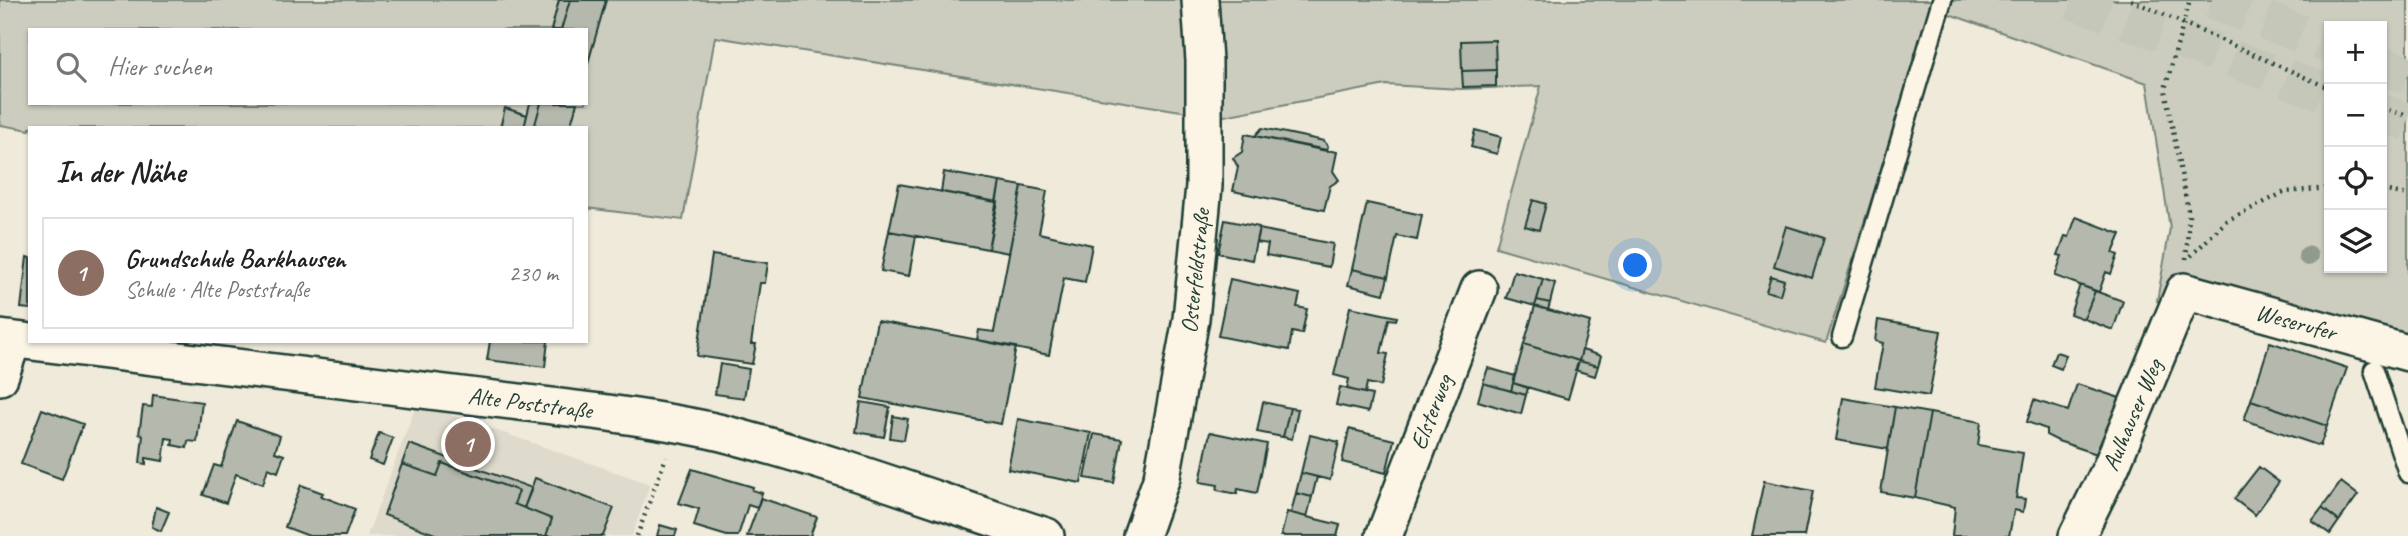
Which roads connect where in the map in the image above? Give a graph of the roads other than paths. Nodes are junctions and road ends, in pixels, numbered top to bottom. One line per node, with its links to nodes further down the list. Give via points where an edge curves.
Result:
1 (1200, 0): 14 (street, Osterfeldstraße, via 1204,186 1191,319 1161,477)
2 (1942, 0): 5 (lane)
3 (1479, 289): 15 (street, Elsterweg)
4 (2183, 291): 9 (street, Weserufer); 16 (street, Aulhauser Weg, via 2111,467)
5 (1842, 337)
6 (7, 339): 7 (street, Alte Poststraße); 11 (street)
7 (28, 342)
8 (40, 343): 13 (street, Alte Poststraße, via 679,423 807,458)
9 (2408, 353)
10 (2374, 370): 12 (lane)
11 (0, 377)
12 (2408, 473)
13 (1046, 536)
14 (1141, 536)
15 (1384, 536)
16 (2077, 536)

